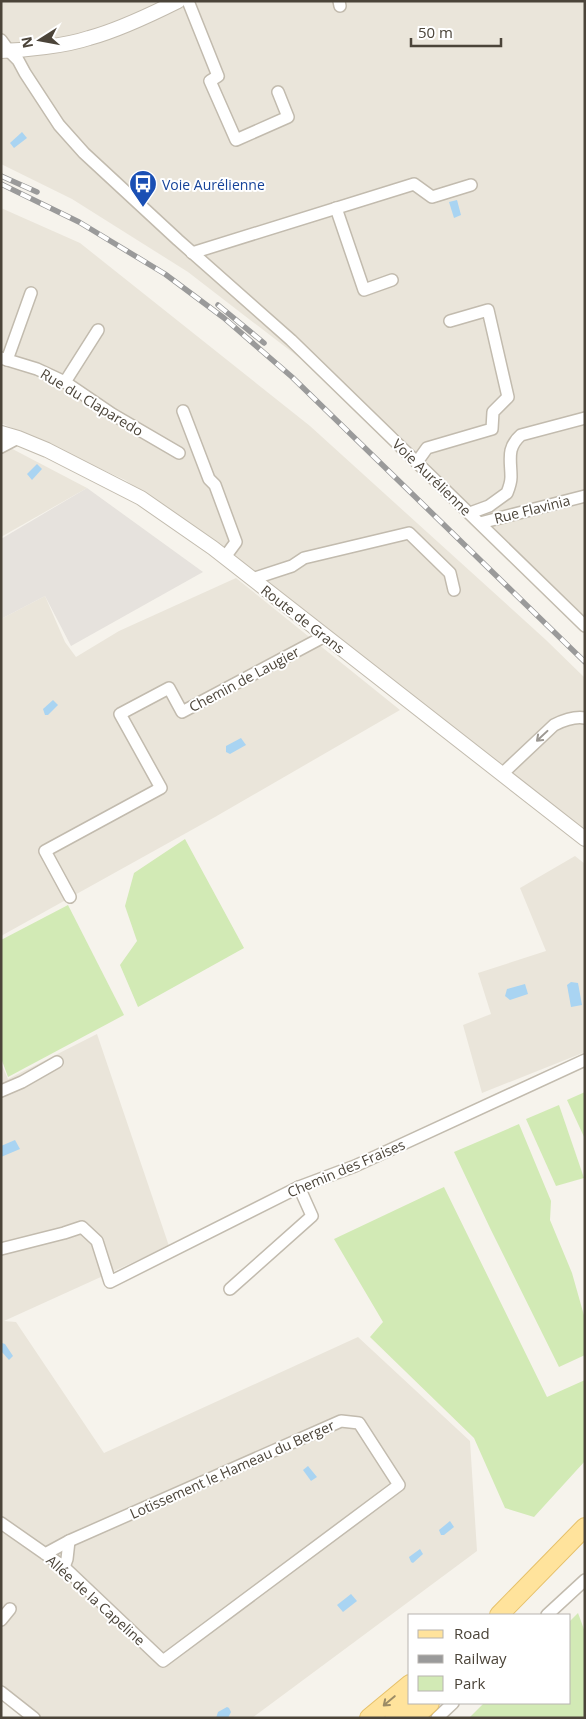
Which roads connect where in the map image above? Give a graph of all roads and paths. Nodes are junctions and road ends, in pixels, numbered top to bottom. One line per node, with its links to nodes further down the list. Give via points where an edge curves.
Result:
1 (178, 1): 3 (street, via 89,38 62,44)
2 (188, 1): 4 (street, via 218,76 210,81 236,140 288,117)
3 (4, 47): 7 (street, Voie Aurélienne, via 18,60 59,125 84,154)
4 (278, 92)
5 (471, 186): 6 (street, via 432,197 414,184)
6 (336, 208): 7 (street); 8 (street, via 364,290)
7 (192, 253): 20 (street, Voie Aurélienne, via 291,340)
8 (392, 280)
9 (31, 293): 12 (street)
10 (450, 321): 20 (street, via 488,310 508,398 493,412 492,430 427,448)
11 (98, 330): 13 (street)
12 (4, 359): 13 (street, Rue du Claparedo)
13 (65, 382): 19 (street, Rue du Claparedo)
14 (183, 411): 24 (street, via 236,542)
15 (585, 418): 22 (street, Rue Flavinia, via 521,435 513,442 509,458 511,479 507,493 489,506)
16 (1, 433): 17 (street, Route de Grans)
17 (18, 438): 18 (street); 24 (street, Route de Grans, via 141,498)
18 (1, 447)
19 (179, 453)
20 (417, 462): 22 (street, Voie Aurélienne)
21 (585, 496): 23 (street, Rue Flavinia)
22 (470, 513): 23 (street, Voie Aurélienne)
23 (480, 523): 27 (street, Voie Aurélienne)
24 (225, 557): 25 (street, Route de Grans)
25 (252, 579): 26 (street, via 292,566 304,558 409,533 450,573); 28 (street, Route de Grans)
26 (454, 590)
27 (585, 626)
28 (325, 636): 30 (street, Route de Grans); 32 (street, Chemin de Laugier, via 182,712 169,688 120,714 161,788 45,850)
29 (585, 718): 30 (street, one-way to 30, via 554,725)
30 (502, 774): 31 (street, Route de Grans)
31 (585, 839)
32 (70, 897)
33 (585, 1060): 36 (street, Chemin des Fraises, via 348,1169)
34 (57, 1062): 35 (street)
35 (1, 1090)
36 (300, 1187): 37 (street, Chemin des Fraises, via 110,1282 97,1241 82,1227); 38 (street, via 312,1216)
37 (1, 1249)
38 (230, 1290)
39 (1, 1523): 42 (street, Allée de la Capeline)
40 (585, 1527): 45 (main road)
41 (69, 1541): 42 (street, Lotissement le Hameau du Berger); 43 (street); 51 (street, Lotissement le Hameau du Berger, via 341,1421 359,1422 399,1485)
42 (45, 1554): 43 (street, Allée de la Capeline)
43 (64, 1567): 51 (street, Allée de la Capeline)
44 (585, 1580): 49 (street)
45 (514, 1599): 47 (main road); 48 (main road)
46 (10, 1609): 50 (street)
47 (493, 1614)
48 (500, 1614)
49 (548, 1614)
50 (1, 1620)
51 (163, 1661)
52 (408, 1686): 58 (main road, one-way to 58)
53 (1, 1692): 57 (street)
54 (410, 1704): 59 (main road)
55 (429, 1704): 60 (main road)
56 (452, 1704): 61 (street)
57 (34, 1718)
58 (369, 1718)
59 (394, 1718)
60 (414, 1718)
61 (437, 1718)

